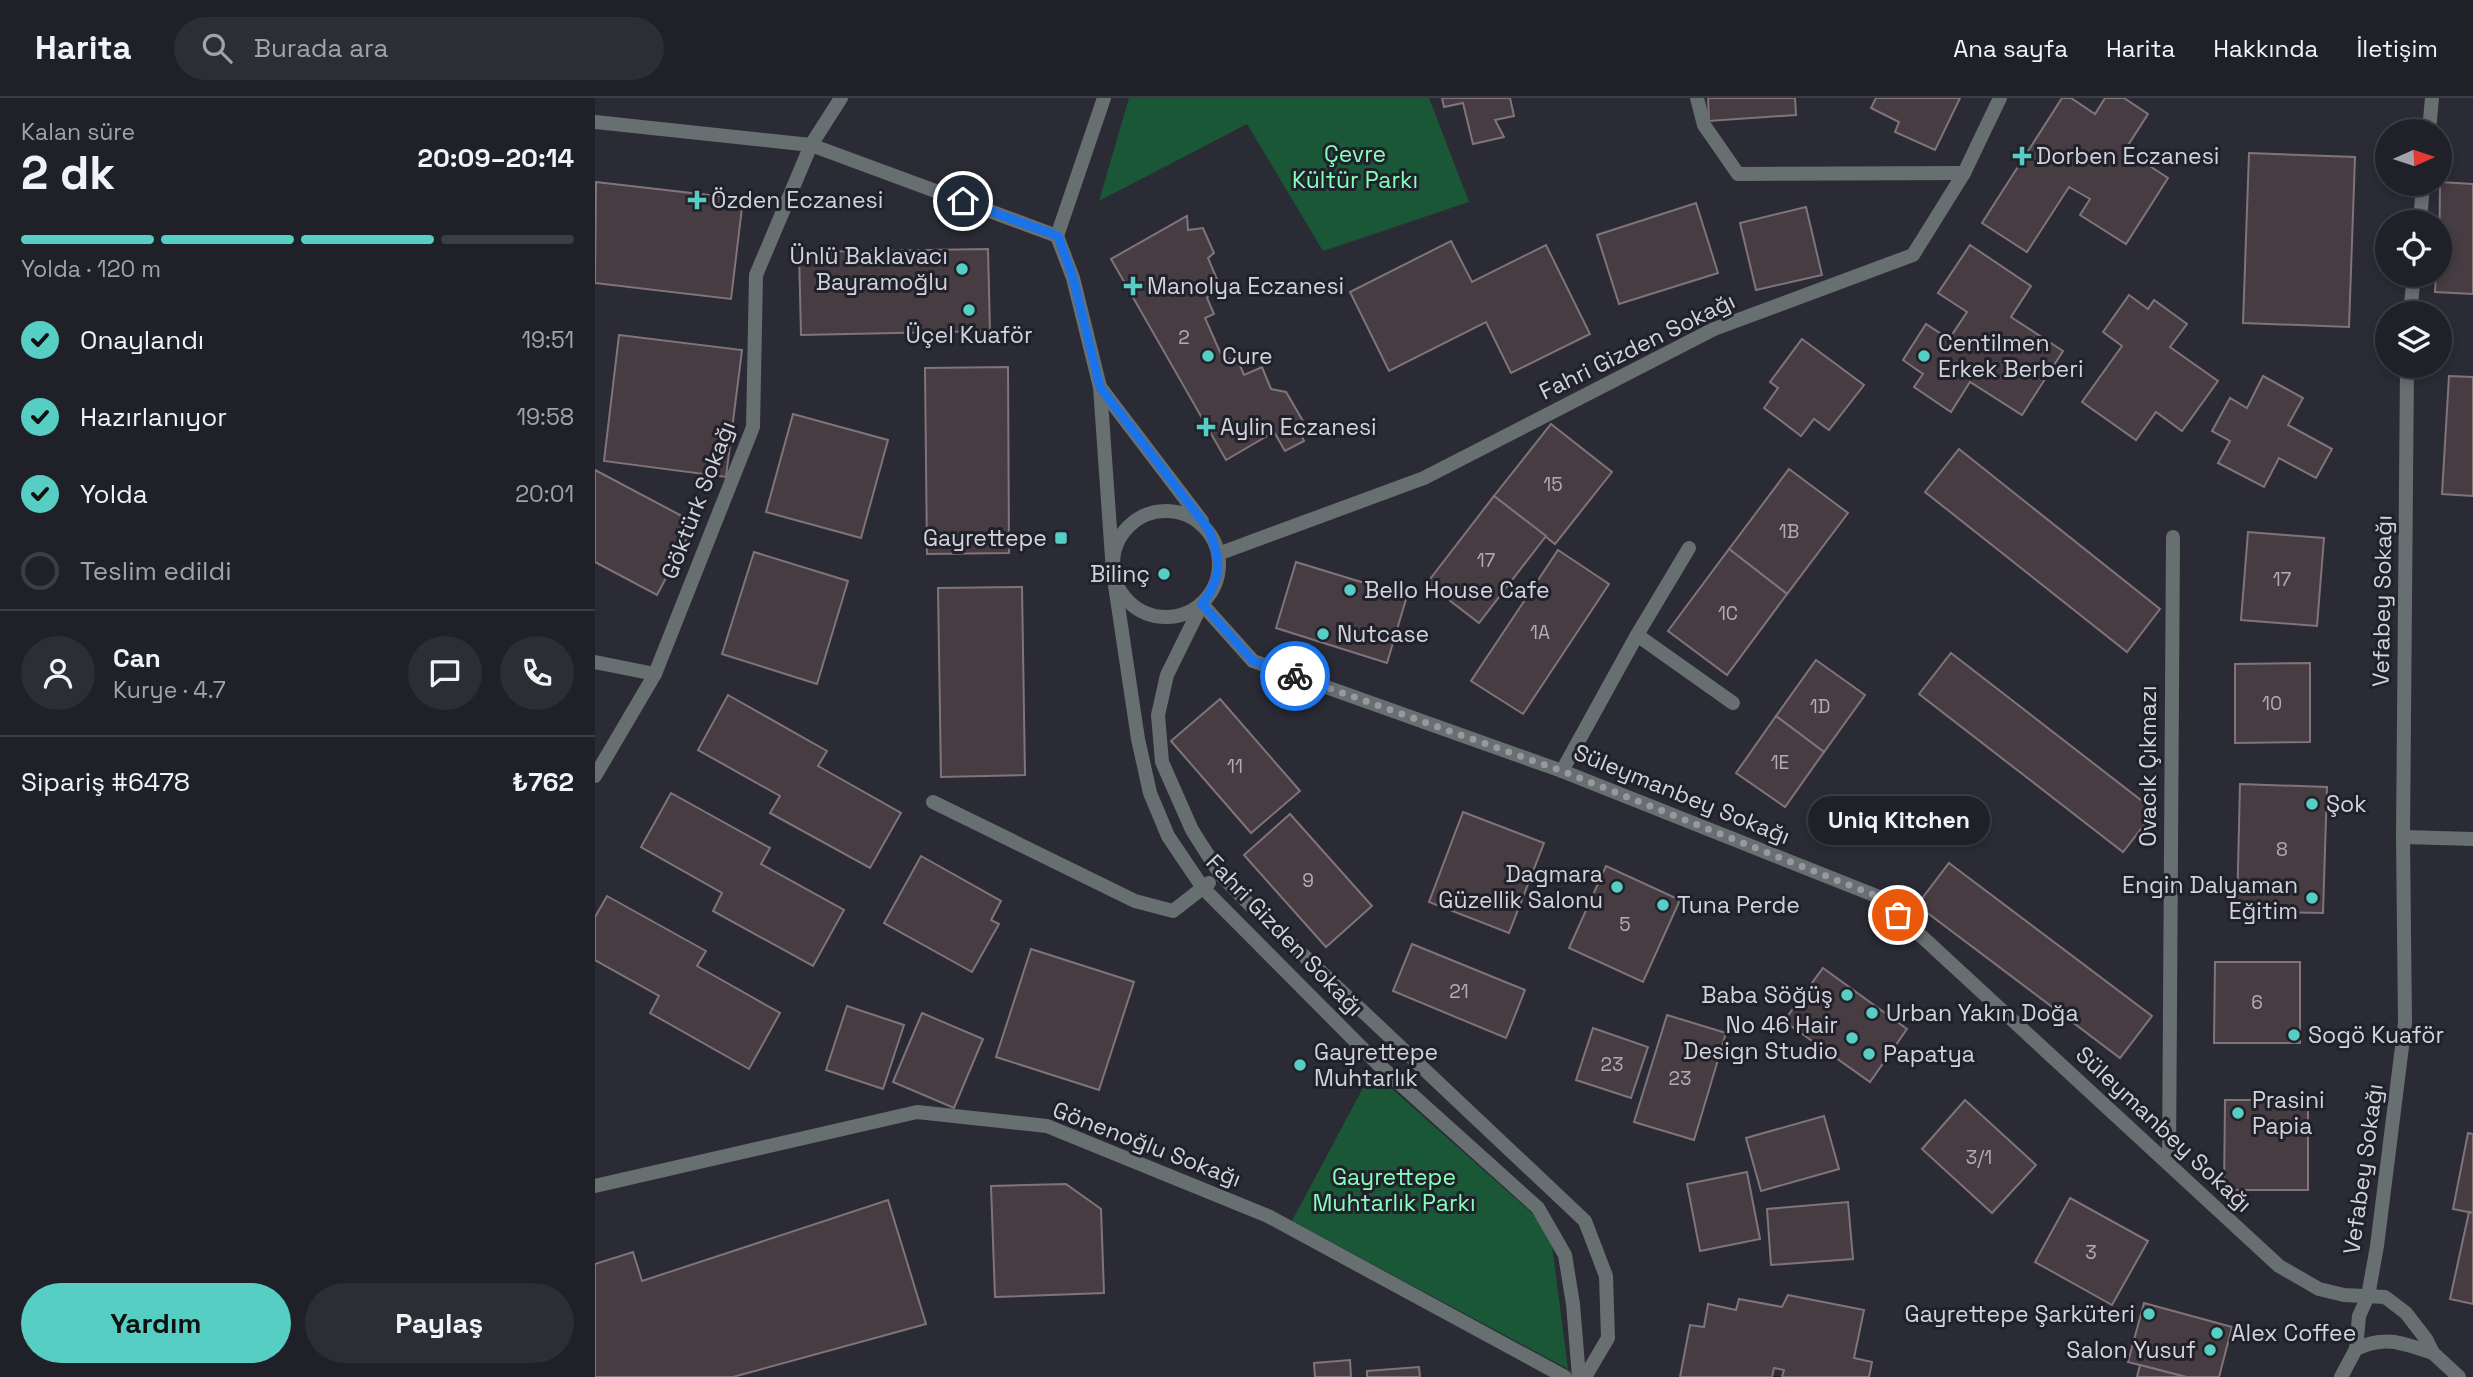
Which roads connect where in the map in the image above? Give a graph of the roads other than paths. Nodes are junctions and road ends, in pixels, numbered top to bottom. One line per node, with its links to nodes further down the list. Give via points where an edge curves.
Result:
1 (841, 98): 8 (street, Göktürk Sokağı)
2 (1104, 98): 10 (street)
3 (1697, 98): 9 (street, via 1704,125 1738,174)
4 (2000, 98): 9 (street, Fahri Gizden Sokağı)
5 (2432, 98): 6 (street)
6 (2430, 119)
7 (595, 122): 8 (street)
8 (811, 145): 10 (street); 21 (street, Göktürk Sokağı, via 756,275 754,426)
9 (1964, 173): 16 (street, Fahri Gizden Sokağı, via 1913,255 1714,329 1424,478)
10 (1058, 236): 12 (street)
11 (2407, 378): 26 (street, Vefabey Sokağı)
12 (1100, 387): 13 (street); 17 (street)
13 (1209, 530): 16 (street); 17 (street, via 1184,514 1148,513 1120,536)
14 (2173, 537): 30 (street, Ovacık Çıkmazı)
15 (1689, 548): 19 (street)
16 (1218, 554): 18 (street, via 1219,572)
17 (1113, 572): 18 (street, via 1127,601 1141,611 1172,617); 29 (street, Fahri Gizden Sokağı, via 1150,793 1168,836)
18 (1202, 604): 23 (street, Süleymanbey Sokağı, via 1253,661); 28 (street, Fahri Gizden Sokağı, via 1167,675 1158,715 1162,761 1192,830)
19 (1637, 635): 22 (street); 23 (street)
20 (595, 662): 21 (street)
21 (655, 674): 24 (street, Göktürk Sokağı)
22 (1733, 704)
23 (1562, 771): 30 (street, Süleymanbey Sokağı, via 1879,897)
24 (595, 776)
25 (933, 802): 29 (street, via 1135,901 1173,911)
26 (2403, 837): 27 (street); 32 (street, Vefabey Sokağı, via 2405,1023)
27 (2473, 838)
28 (1220, 874): 29 (street); 37 (street, Fahri Gizden Sokağı, via 1585,1221 1607,1276 1608,1338)
29 (1203, 888): 36 (street, Fahri Gizden Sokağı, via 1378,1064 1538,1208 1565,1255)
30 (2169, 1164): 32 (street, Süleymanbey Sokağı, via 2279,1266 2319,1289)
31 (595, 1186): 35 (street, Gönenoğlu Sokağı, via 917,1112 1047,1126 1268,1216)
32 (2368, 1296): 33 (street, via 2358,1316); 34 (street, Süleymanbey Sokağı, via 2385,1297 2406,1313)
33 (2356, 1349): 34 (street, Süleymanbey Sokağı, via 2372,1341 2399,1342); 38 (street)
34 (2433, 1353): 39 (street, Süleymanbey Sokağı)
35 (1565, 1377)
36 (1579, 1377)
37 (1584, 1377)
38 (2341, 1377)
39 (2459, 1377)

